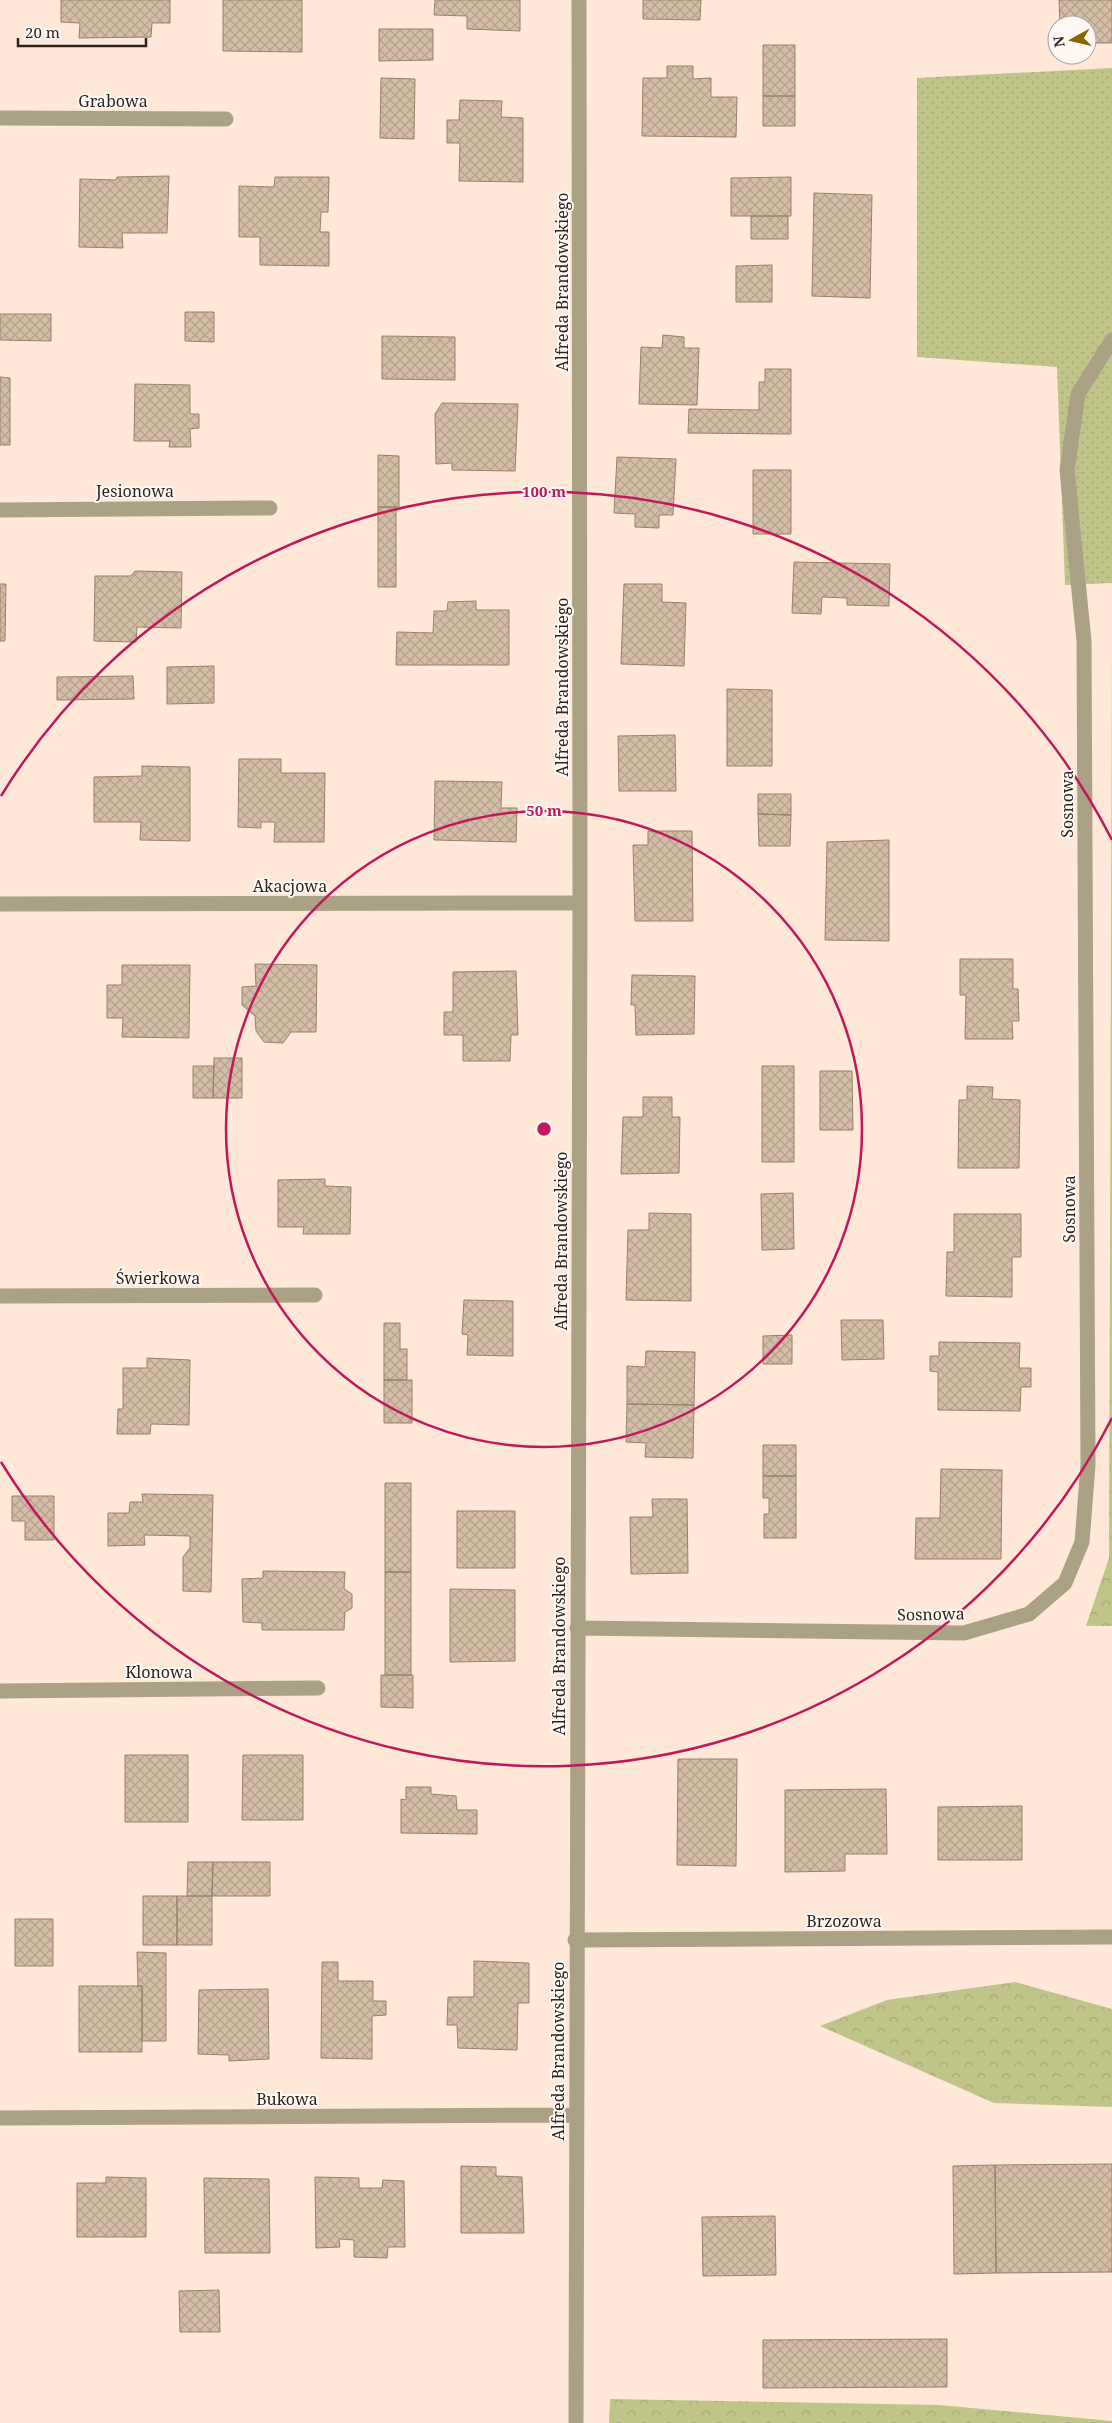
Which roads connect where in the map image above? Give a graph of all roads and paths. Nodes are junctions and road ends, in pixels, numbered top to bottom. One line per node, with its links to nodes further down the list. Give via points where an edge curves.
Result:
1 (579, 0): 7 (street, Alfreda Brandowskiego)
2 (0, 118): 3 (street, Grabowa)
3 (226, 119)
4 (1112, 340): 11 (street, Sosnowa, via 1078,394 1067,470 1084,641 1088,1464 1082,1542 1065,1583 1029,1614 964,1633)
5 (270, 508): 6 (street, Jesionowa)
6 (0, 510)
7 (580, 903): 8 (street, Akacjowa); 11 (street, Alfreda Brandowskiego)
8 (0, 904)
9 (315, 1295): 10 (street, Świerkowa)
10 (0, 1296)
11 (577, 1628): 15 (street, Alfreda Brandowskiego)
12 (318, 1688): 13 (street, Klonowa)
13 (0, 1691)
14 (1112, 1938): 15 (street, Brzozowa)
15 (576, 1940): 16 (street, Alfreda Brandowskiego)
16 (575, 2115): 17 (street, Bukowa); 18 (street, Alfreda Brandowskiego)
17 (0, 2118)
18 (576, 2423)

